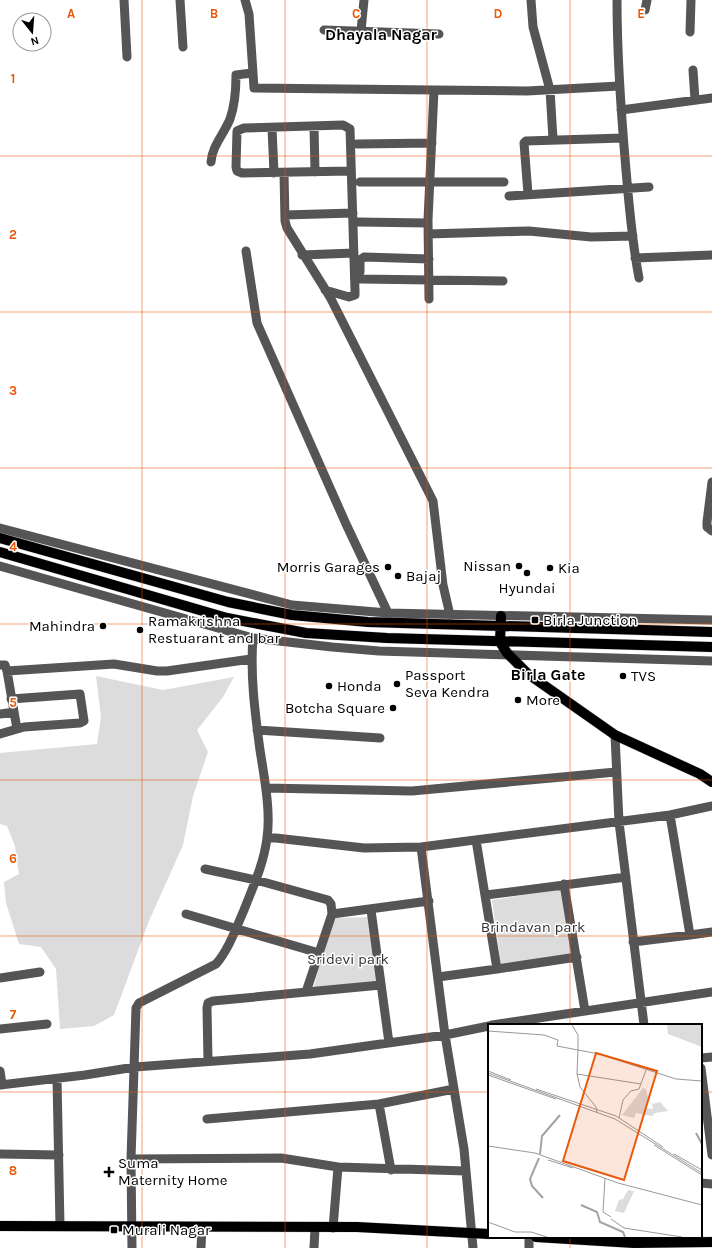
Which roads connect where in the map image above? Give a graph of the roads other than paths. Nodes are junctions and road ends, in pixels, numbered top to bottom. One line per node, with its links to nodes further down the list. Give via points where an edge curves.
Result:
1 (124, 0): 15 (street)
2 (180, 0): 14 (street)
3 (245, 0): 17 (street, via 249,14)
4 (364, 0): 11 (street)
5 (532, 0): 20 (street, via 533,27)
6 (617, 0): 18 (street)
7 (648, 0): 9 (street)
8 (691, 0): 12 (street)
9 (645, 10)
10 (324, 30): 11 (street)
11 (361, 31): 13 (street)
12 (690, 32)
13 (439, 34)
14 (183, 47)
15 (127, 57)
16 (693, 70): 22 (street)
17 (252, 73): 19 (street, via 253,86 257,89); 30 (street, via 236,75 231,114 212,152)
18 (619, 86): 20 (street); 23 (street)
19 (434, 90): 20 (street); 28 (street)
20 (550, 90): 27 (street)
21 (712, 98): 22 (street)
22 (695, 100): 23 (street)
23 (621, 110): 26 (street)
24 (314, 126): 25 (street); 31 (street, via 348,126); 32 (street)
25 (272, 128): 33 (street); 33 (street, via 244,128 237,131 236,167 242,174)
26 (623, 138): 27 (street); 39 (street)
27 (554, 140): 40 (street, via 529,140 524,143)
28 (432, 143): 29 (street); 37 (street)
29 (357, 144)
30 (210, 162)
31 (352, 171): 32 (street); 42 (street)
32 (315, 172): 34 (street)
33 (274, 173): 34 (street)
34 (284, 173): 43 (street)
35 (360, 182): 37 (street)
36 (504, 182): 37 (street)
37 (430, 183): 45 (street)
38 (649, 187): 39 (street)
39 (628, 188): 40 (street); 47 (street)
40 (528, 194): 41 (street)
41 (509, 196)
42 (353, 213): 43 (street); 49 (street)
43 (285, 215): 50 (street, via 287,228)
44 (358, 222): 45 (street)
45 (428, 223): 46 (street)
46 (428, 234): 47 (street, via 529,231 591,236); 53 (street)
47 (633, 236): 52 (street)
48 (246, 251): 67 (street, via 257,323)
49 (354, 253): 50 (street); 58 (street, via 354,296)
50 (302, 255): 58 (street)
51 (712, 255): 52 (street)
52 (635, 258): 54 (street)
53 (429, 259): 55 (street, via 361,258); 56 (street)
54 (639, 278)
55 (360, 279): 56 (street); 59 (street)
56 (429, 281): 57 (street); 60 (street)
57 (503, 281)
58 (325, 290): 68 (street, via 433,501 437,546)
59 (361, 295)
60 (429, 299)
61 (712, 482): 63 (street, via 707,527)
62 (0, 528): 67 (street, via 292,606)
63 (712, 531)
64 (0, 538): 70 (main road, via 221,600 292,615 368,622)
65 (0, 552): 73 (main road, via 220,616 268,627 306,633)
66 (0, 566): 72 (street)
67 (388, 614): 68 (street)
68 (450, 615): 70 (street)
69 (712, 620): 70 (street)
70 (501, 621): 71 (main road); 73 (main road)
71 (712, 632)
72 (253, 638): 75 (street, via 380,651); 76 (street)
73 (500, 642): 74 (main road); 75 (main road)
74 (712, 647)
75 (507, 653): 77 (street); 87 (main road, via 528,674)
76 (251, 659): 78 (street, via 168,671 114,664); 85 (street)
77 (712, 661)
78 (3, 668): 79 (street)
79 (10, 687): 80 (street); 81 (street)
80 (0, 689)
81 (11, 699): 82 (street); 84 (street, via 77,693 82,695 82,722)
82 (14, 712): 83 (street); 84 (street)
83 (0, 714)
84 (17, 729): 86 (street)
85 (257, 730): 88 (street); 91 (street)
86 (0, 734)
87 (615, 735): 89 (street); 90 (main road)
88 (380, 738)
89 (616, 772): 91 (street, via 412,791); 94 (street)
90 (712, 782)
91 (266, 788): 95 (street)
92 (712, 806): 93 (street)
93 (670, 815): 94 (street); 109 (street)
94 (619, 822): 96 (street); 99 (street)
95 (267, 837): 97 (street, via 364,848); 100 (street)
96 (476, 840): 97 (street); 102 (street)
97 (421, 847): 103 (street)
98 (205, 869): 100 (street)
99 (626, 877): 101 (street); 110 (street)
100 (256, 880): 106 (street, via 328,900); 107 (street)
101 (564, 884): 102 (street); 112 (street)
102 (486, 894): 113 (street)
103 (429, 901): 104 (street); 115 (street)
104 (371, 910): 106 (street); 117 (street)
105 (186, 914): 107 (street)
106 (332, 914): 111 (street)
107 (236, 929): 111 (street); 132 (street, via 216,964 139,1003 135,1014)
108 (712, 932): 109 (street)
109 (690, 935): 110 (street)
110 (633, 942): 120 (street)
111 (319, 952): 118 (street)
112 (577, 957): 113 (street); 121 (street)
113 (497, 969): 115 (street)
114 (40, 972): 116 (street)
115 (438, 977): 127 (street)
116 (0, 978)
117 (382, 986): 118 (street); 128 (street)
118 (306, 992): 131 (street, via 213,1000 208,1003)
119 (712, 992): 120 (street)
120 (642, 1003): 121 (street); 124 (street)
121 (585, 1011): 123 (street)
122 (47, 1024): 126 (street)
123 (500, 1024)
124 (644, 1024)
125 (488, 1026): 127 (street)
126 (0, 1029)
127 (445, 1035): 128 (street); 137 (street)
128 (389, 1043): 131 (street, via 310,1054)
129 (712, 1057): 130 (street)
130 (702, 1058)
131 (208, 1061): 132 (street)
132 (135, 1067): 135 (street); 143 (street)
133 (0, 1072): 136 (street)
134 (702, 1076): 142 (street)
135 (57, 1079): 136 (street); 141 (street)
136 (1, 1085)
137 (454, 1088): 138 (street); 146 (street)
138 (379, 1104): 139 (street); 145 (street)
139 (207, 1119)
140 (0, 1154): 141 (street)
141 (59, 1155): 150 (street)
142 (712, 1155)
143 (131, 1159): 144 (street, via 281,1158); 151 (street)
144 (338, 1167): 145 (street); 154 (street)
145 (391, 1170): 146 (street)
146 (466, 1171): 155 (street)
147 (702, 1183): 148 (street)
148 (712, 1184)
149 (0, 1226): 150 (main road)
150 (60, 1226): 151 (main road)
151 (131, 1226): 152 (main road); 161 (street)
152 (202, 1227): 153 (main road); 162 (street)
153 (315, 1228): 154 (main road); 163 (street)
154 (333, 1228): 155 (main road, via 357,1227)
155 (472, 1234): 156 (main road); 164 (street)
156 (488, 1234)
157 (546, 1238): 160 (main road)
158 (669, 1240): 159 (main road); 160 (main road)
159 (712, 1242)
160 (606, 1244)
161 (132, 1248)
162 (201, 1248)
163 (314, 1248)
164 (474, 1248)

